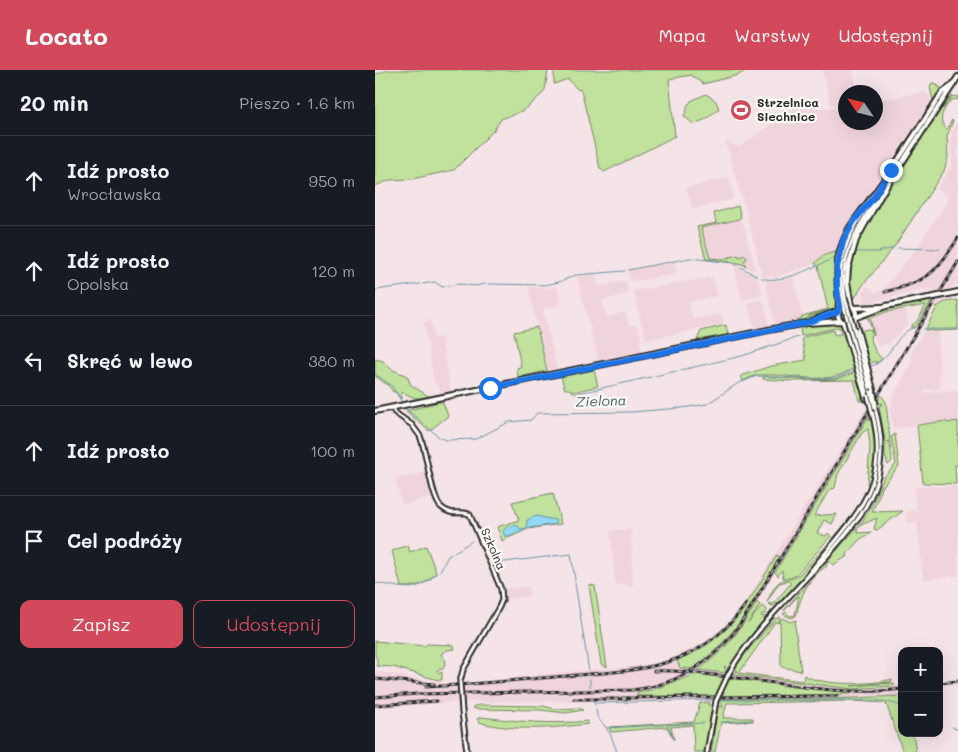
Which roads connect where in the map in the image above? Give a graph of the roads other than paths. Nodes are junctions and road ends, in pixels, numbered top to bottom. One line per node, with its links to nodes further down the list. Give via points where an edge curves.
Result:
1 (958, 77): 2 (main road)
2 (953, 85): 3 (main road); 4 (main road, via 942,94)
3 (882, 193): 6 (main road, via 851,242 844,272); 8 (main road, via 850,257 847,280)
4 (873, 198): 6 (main road, via 845,245 840,276); 9 (main road, via 850,227 839,254 836,278)
5 (958, 292): 7 (main road, bridge)
6 (843, 298): 13 (main road, bridge)
7 (886, 306): 8 (main road); 10 (main road)
8 (853, 307): 9 (main road, via 845,305); 10 (main road)
9 (839, 310): 11 (main road); 12 (main road)
10 (856, 318): 11 (main road, via 849,324); 14 (main road)
11 (842, 322): 12 (main road); 15 (main road)
12 (806, 323): 17 (main road)
13 (852, 330): 14 (main road); 15 (main road)
14 (872, 390): 16 (main road, bridge)
15 (867, 397): 16 (main road, bridge)
16 (874, 407): 19 (main road, bridge, via 878,454 869,492 856,515); 19 (main road, via 881,454 871,498 852,528)
17 (393, 408): 18 (main road); 20 (main road, Szkolna, bridge, via 413,424 420,436 439,505 451,513 466,512 470,515 502,591 499,607 463,670 460,682)
18 (375, 411)
19 (800, 586): 21 (main road, bridge, via 748,645 729,673 717,701)
20 (467, 752)
21 (707, 752)

